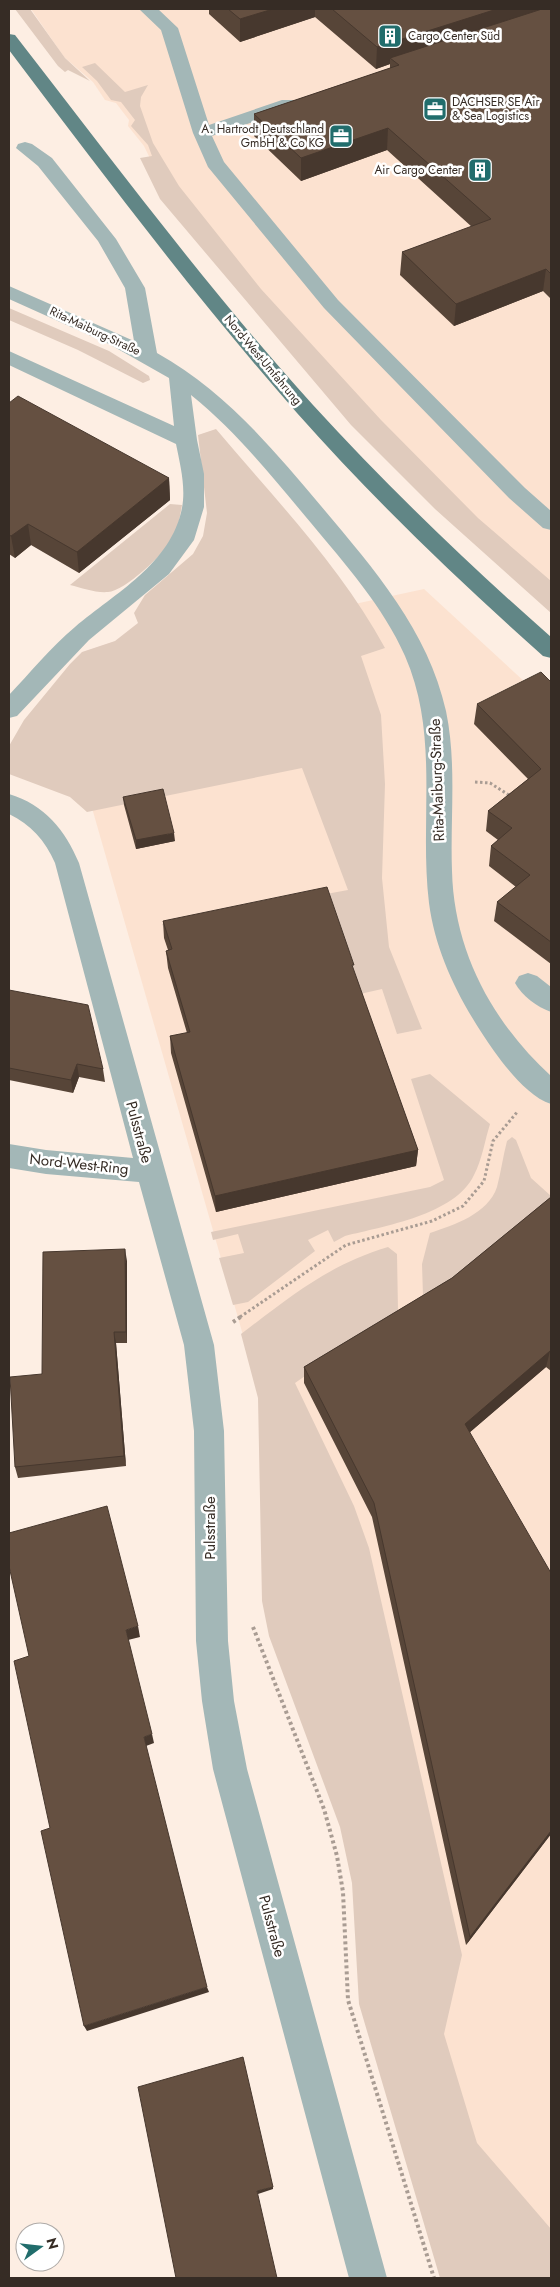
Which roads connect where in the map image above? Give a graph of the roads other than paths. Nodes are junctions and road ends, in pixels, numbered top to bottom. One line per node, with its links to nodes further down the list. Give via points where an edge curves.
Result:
1 (148, 9): 4 (street, via 168,28)
2 (9, 40): 13 (main road, Nord-West-Umfahrung, via 152,226 322,428 458,565)
3 (302, 100): 4 (street)
4 (202, 132): 12 (street, via 215,163 331,304 517,493)
5 (45, 142): 6 (street)
6 (17, 150): 8 (street, via 45,162 106,239 135,288)
7 (9, 292): 8 (street, Rita-Maiburg-Straße)
8 (147, 355): 10 (street, Rita-Maiburg-Straße)
9 (9, 357): 11 (street)
10 (179, 375): 11 (street); 18 (street, Rita-Maiburg-Straße, via 266,454 357,563 394,614 409,642 424,675 438,733 439,876 450,945 480,1011 506,1047)
11 (186, 440): 14 (street, via 193,474 193,507 183,540 161,569 81,634)
12 (551, 522)
13 (551, 650)
14 (9, 710)
15 (9, 803): 20 (street, Pulsstraße, via 43,823 57,839 67,863)
16 (528, 983): 17 (street)
17 (551, 1001)
18 (548, 1091)
19 (9, 1156): 20 (street, Nord-West-Ring)
20 (150, 1171): 21 (street, Pulsstraße, via 199,1345 209,1431 212,1641 230,1769)
21 (368, 2278)

